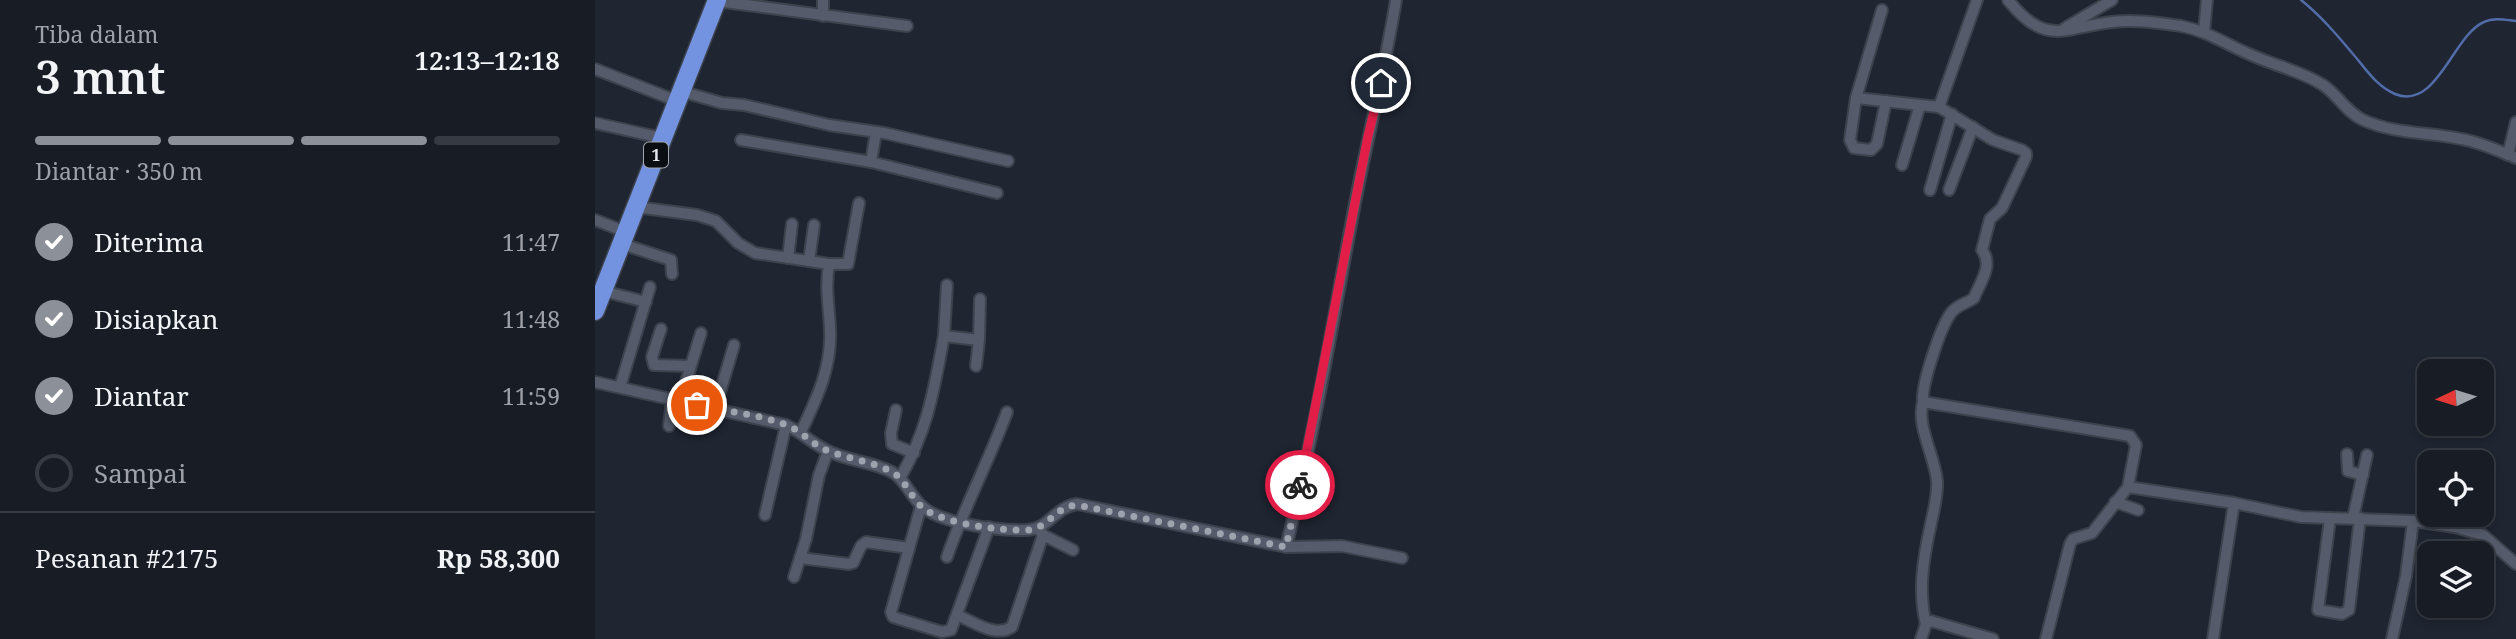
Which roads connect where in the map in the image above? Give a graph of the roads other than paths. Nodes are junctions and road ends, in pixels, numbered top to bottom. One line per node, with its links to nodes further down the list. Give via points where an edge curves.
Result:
1 (823, 0): 9 (street)
2 (1396, 0): 85 (street)
3 (1977, 0): 18 (street)
4 (2008, 0): 11 (street, via 2022,16)
5 (2112, 0): 11 (street)
6 (2207, 0): 12 (street)
7 (716, 1): 9 (street); 14 (highway, 1)
8 (1882, 10): 15 (street)
9 (823, 16): 10 (street)
10 (907, 26)
11 (2056, 32): 12 (street, via 2134,21)
12 (2204, 32): 26 (street, via 2324,86 2361,119 2413,133 2465,139)
13 (595, 69): 14 (street)
14 (678, 96): 23 (street); 24 (highway, 1)
15 (1856, 98): 16 (street); 16 (street, via 1850,141 1858,150 1871,150 1877,144)
16 (1887, 101): 17 (street)
17 (1920, 105): 18 (street); 29 (street)
18 (1939, 107): 19 (street)
19 (1952, 114): 22 (street); 30 (street)
20 (2516, 122): 26 (street)
21 (595, 123): 24 (street)
22 (1973, 127): 31 (street); 58 (street, via 2022,150 2026,157 2002,208 1990,219 1982,250 1988,264 1974,298 1960,303 1946,321 1923,387)
23 (876, 132): 27 (street); 28 (street)
24 (662, 138): 34 (highway, 1)
25 (741, 140): 28 (street)
26 (2512, 157)
27 (1008, 161)
28 (871, 162): 32 (street)
29 (1902, 165)
30 (1930, 190)
31 (1949, 190)
32 (997, 193)
33 (859, 203): 41 (street, via 848,264)
34 (636, 207): 38 (highway, 1); 39 (street, via 716,220 745,249)
35 (595, 220): 38 (street)
36 (792, 224): 39 (street)
37 (814, 225): 40 (street)
38 (624, 238): 42 (street, via 671,260); 45 (highway, 1)
39 (788, 258): 40 (street)
40 (809, 261): 41 (street)
41 (829, 264): 64 (street, via 828,364)
42 (672, 274)
43 (947, 285): 50 (street)
44 (650, 286): 47 (street)
45 (606, 299): 47 (street)
46 (981, 299): 51 (street)
47 (646, 302): 56 (street)
48 (661, 329): 53 (street, via 652,356 655,365)
49 (701, 333): 53 (street)
50 (944, 336): 51 (street); 66 (street, via 930,407)
51 (979, 340): 54 (street)
52 (734, 345): 59 (street)
53 (690, 366): 57 (street)
54 (976, 366)
55 (595, 382): 56 (street)
56 (620, 387): 57 (street)
57 (676, 401): 59 (street); 63 (street)
58 (1923, 402): 71 (street, via 2130,436 2136,445); 94 (street, via 1937,481 1922,575)
59 (715, 409): 62 (street)
60 (896, 410): 66 (street, via 892,444)
61 (1006, 412): 79 (street)
62 (786, 425): 64 (street); 76 (street)
63 (669, 426)
64 (801, 432): 65 (street)
65 (828, 451): 70 (street); 89 (street)
66 (914, 453): 70 (street)
67 (2347, 454): 69 (street, via 2348,471)
68 (2367, 455): 69 (street)
69 (2363, 475): 77 (street)
70 (900, 478): 74 (street)
71 (2128, 487): 72 (street); 73 (street)
72 (2115, 502): 75 (street); 97 (street, via 2092,533 2070,544)
73 (2234, 503): 78 (street, via 2289,516); 98 (street)
74 (921, 506): 79 (street); 86 (street)
75 (2138, 510)
76 (765, 515)
77 (2357, 518): 78 (street); 78 (street, via 2349,610 2342,614 2318,610); 80 (street)
78 (2330, 519)
79 (959, 521): 82 (street); 88 (street)
80 (2413, 521): 81 (street); 99 (street)
81 (2417, 521)
82 (989, 527): 84 (street); 93 (street)
83 (2460, 527): 91 (street, via 2483,534)
84 (1040, 532): 85 (street, via 1065,507 1085,505); 87 (street); 93 (street, via 1012,627 997,632)
85 (1286, 547): 90 (street, via 1342,546)
86 (909, 548): 89 (street, via 866,541 853,564); 93 (street, via 891,615 947,632)
87 (1073, 550)
88 (947, 557)
89 (800, 558): 92 (street)
90 (1402, 558)
91 (2516, 564)
92 (794, 577)
93 (957, 615)
94 (1926, 624): 95 (street); 96 (street, via 1936,621)
95 (1921, 639)
96 (1993, 639)
97 (2046, 639)
98 (2213, 639)
99 (2392, 639)

